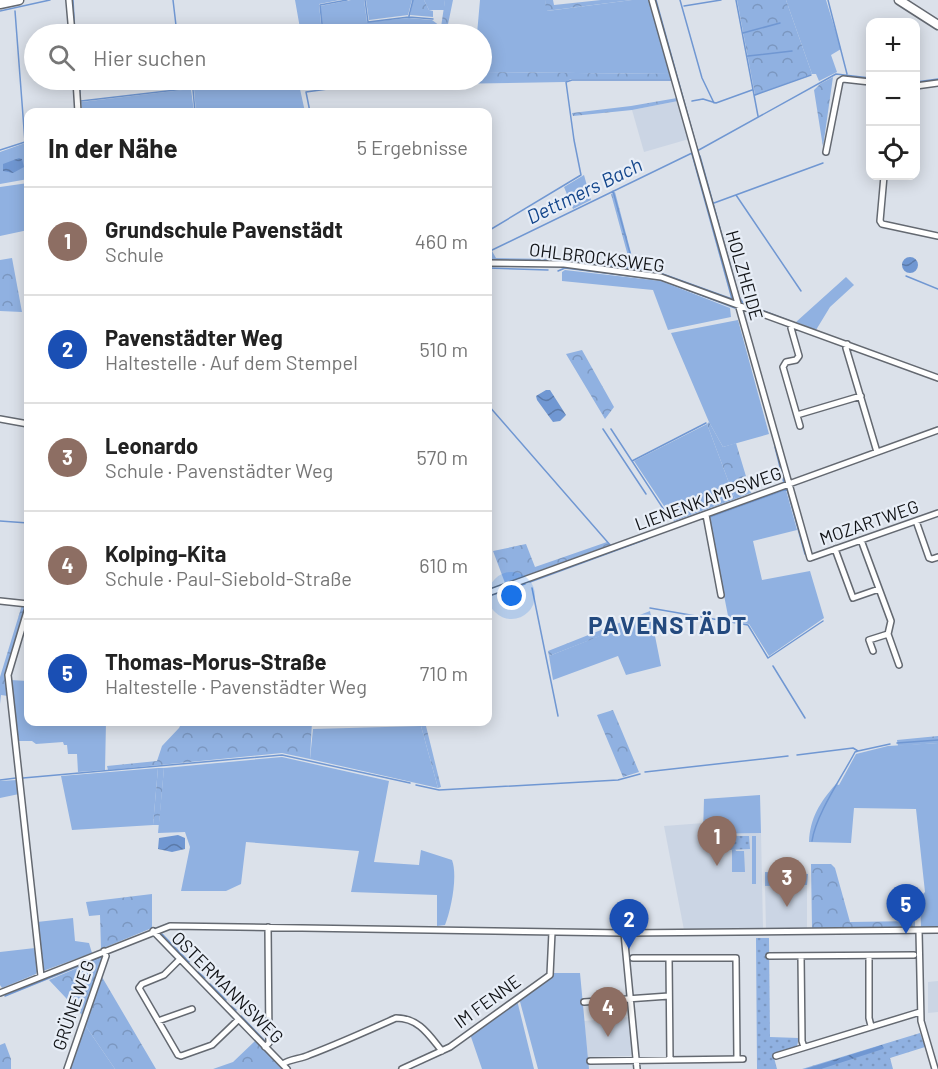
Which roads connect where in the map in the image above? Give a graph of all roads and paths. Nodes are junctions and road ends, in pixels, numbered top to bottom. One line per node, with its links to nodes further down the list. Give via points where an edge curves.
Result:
1 (19, 0): 5 (main road)
2 (69, 0): 6 (street)
3 (652, 0): 17 (street, HOLZHEIDE)
4 (899, 0): 7 (main road)
5 (0, 4)
6 (71, 24)
7 (938, 25)
8 (866, 81): 13 (street, via 843,78 840,81)
9 (938, 83): 10 (street)
10 (920, 85)
11 (77, 90): 12 (street)
12 (78, 108)
13 (826, 152)
14 (884, 180): 15 (street, via 880,221 886,226)
15 (938, 236)
16 (492, 263): 17 (street, OHLBROCKSWEG, via 564,264 647,274)
17 (738, 305): 18 (street, OHLBROCKSWEG); 28 (street, HOLZHEIDE)
18 (792, 325): 19 (street, OHLBROCKSWEG); 22 (street, via 799,356 783,367)
19 (846, 344): 20 (street, OHLBROCKSWEG); 21 (street)
20 (938, 378)
21 (861, 396): 22 (street); 27 (street)
22 (797, 415): 25 (street)
23 (0, 419): 24 (street)
24 (24, 423)
25 (800, 426)
26 (938, 430): 27 (street, LIENENKAMPSWEG)
27 (877, 452): 28 (street, LIENENKAMPSWEG)
28 (789, 484): 30 (street, LIENENKAMPSWEG); 35 (street, HOLZHEIDE)
29 (938, 513): 31 (street, MOZARTWEG)
30 (706, 515): 37 (street, LIENENKAMPSWEG); 38 (street)
31 (916, 521): 32 (street, MOZARTWEG); 34 (street, via 929,558)
32 (861, 540): 33 (street, MOZARTWEG); 36 (street)
33 (835, 549): 35 (street, MOZARTWEG); 36 (street, via 853,598)
34 (938, 557)
35 (810, 558)
36 (879, 589): 42 (street, via 891,621)
37 (492, 592)
38 (721, 595)
39 (0, 601): 40 (street)
40 (24, 605)
41 (24, 620): 59 (street, via 8,675)
42 (888, 634): 43 (street, via 869,640); 44 (street)
43 (873, 651)
44 (899, 665)
45 (268, 927): 47 (street, via 170,926); 49 (street); 69 (street, via 269,1043)
46 (938, 930): 48 (street)
47 (153, 931): 51 (street); 58 (street, OSTERMANNSWEG)
48 (919, 931): 50 (street); 65 (street)
49 (552, 932): 50 (street); 71 (street, IM FENNE, via 550,975)
50 (624, 933): 62 (street)
51 (104, 951): 59 (street); 77 (street, GRÜNEWEG, via 106,956)
52 (769, 956): 53 (street)
53 (801, 956): 54 (street); 70 (street)
54 (869, 956): 55 (street); 68 (street)
55 (914, 956)
56 (633, 958): 57 (street)
57 (669, 958): 61 (street); 73 (street, via 736,958 740,1059)
58 (179, 960): 66 (street, OSTERMANNSWEG); 67 (street, via 164,975 139,988)
59 (40, 976): 60 (street)
60 (0, 993)
61 (669, 996): 62 (street); 73 (street)
62 (630, 998): 63 (street); 75 (street)
63 (584, 1002)
64 (192, 1009): 67 (street)
65 (920, 1012): 68 (street); 80 (street)
66 (238, 1020): 67 (street, via 212,1045 181,1056); 69 (street, OSTERMANNSWEG)
67 (158, 1022)
68 (871, 1026): 70 (street)
69 (265, 1047): 76 (street, OSTERMANNSWEG)
70 (804, 1047): 72 (street)
71 (442, 1051): 76 (street, OSTERMANNSWEG, via 421,1025 396,1018 286,1061); 78 (street, IM FENNE)
72 (776, 1056)
73 (670, 1060): 75 (street)
74 (590, 1061): 75 (street)
75 (636, 1061): 79 (street)
76 (285, 1067)
77 (67, 1069)
78 (402, 1069)
79 (637, 1069)
80 (935, 1069)

